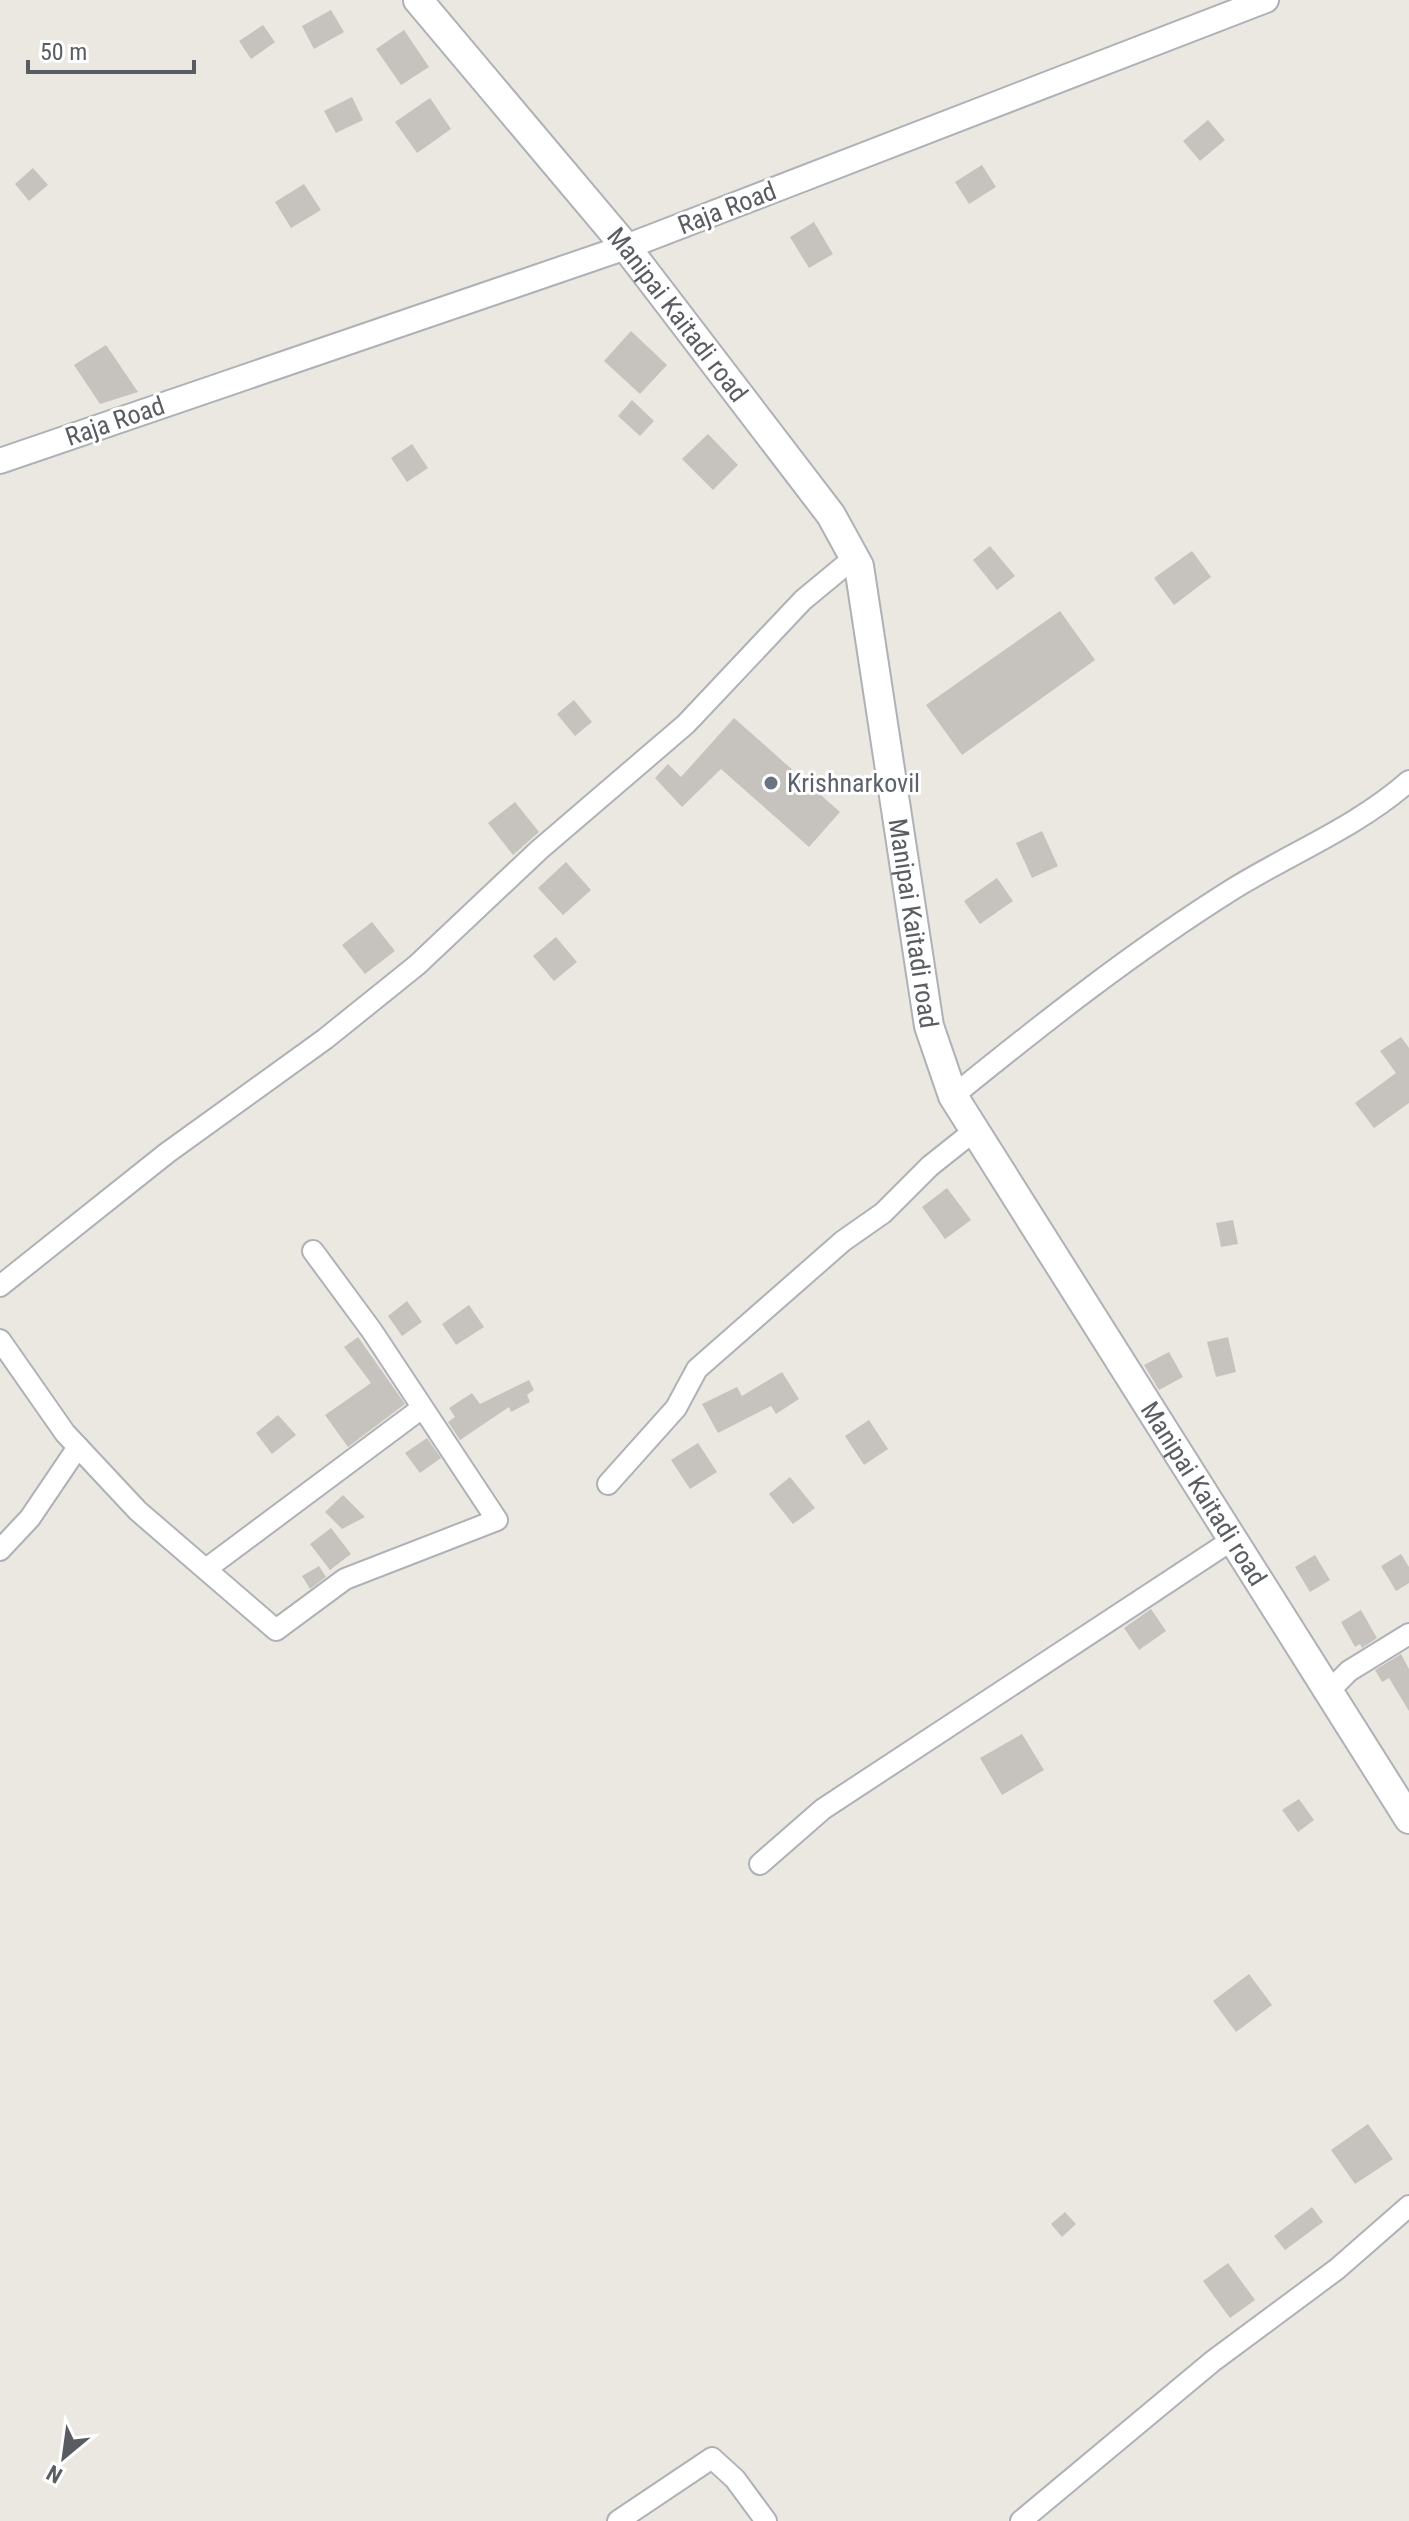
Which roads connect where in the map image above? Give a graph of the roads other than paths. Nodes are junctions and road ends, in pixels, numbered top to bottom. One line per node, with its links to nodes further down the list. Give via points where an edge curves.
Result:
1 (418, 0): 3 (main road, Manipai Kaitadi road)
2 (1266, 0): 3 (street, Raja Road)
3 (626, 247): 4 (street, Raja Road); 5 (main road, Manipai Kaitadi road, via 831,515)
4 (0, 461)
5 (855, 557): 7 (main road, Manipai Kaitadi road, via 929,1026); 10 (street, via 803,600 686,724 539,850 417,965)
6 (1409, 781): 7 (street, via 1317,844 1233,889 1082,993)
7 (953, 1096): 8 (main road, Manipai Kaitadi road)
8 (974, 1131): 14 (street, via 697,1369 676,1408); 15 (main road, Manipai Kaitadi road)
9 (313, 1251): 12 (street)
10 (0, 1286)
11 (0, 1340): 13 (street)
12 (422, 1408): 17 (street); 17 (street, via 497,1520 345,1579 276,1630)
13 (78, 1447): 16 (street, via 30,1518); 17 (street, via 138,1511)
14 (608, 1484)
15 (1232, 1540): 19 (main road, Manipai Kaitadi road); 21 (street, via 823,1809)
16 (0, 1550)
17 (206, 1569)
18 (1409, 1634): 19 (street, via 1349,1671)
19 (1328, 1692): 20 (main road, Manipai Kaitadi road)
20 (1409, 1819)
21 (760, 1864)
22 (1409, 2206): 25 (street)
23 (618, 2521): 24 (street, via 712,2458)
24 (766, 2521)
25 (1021, 2521)

